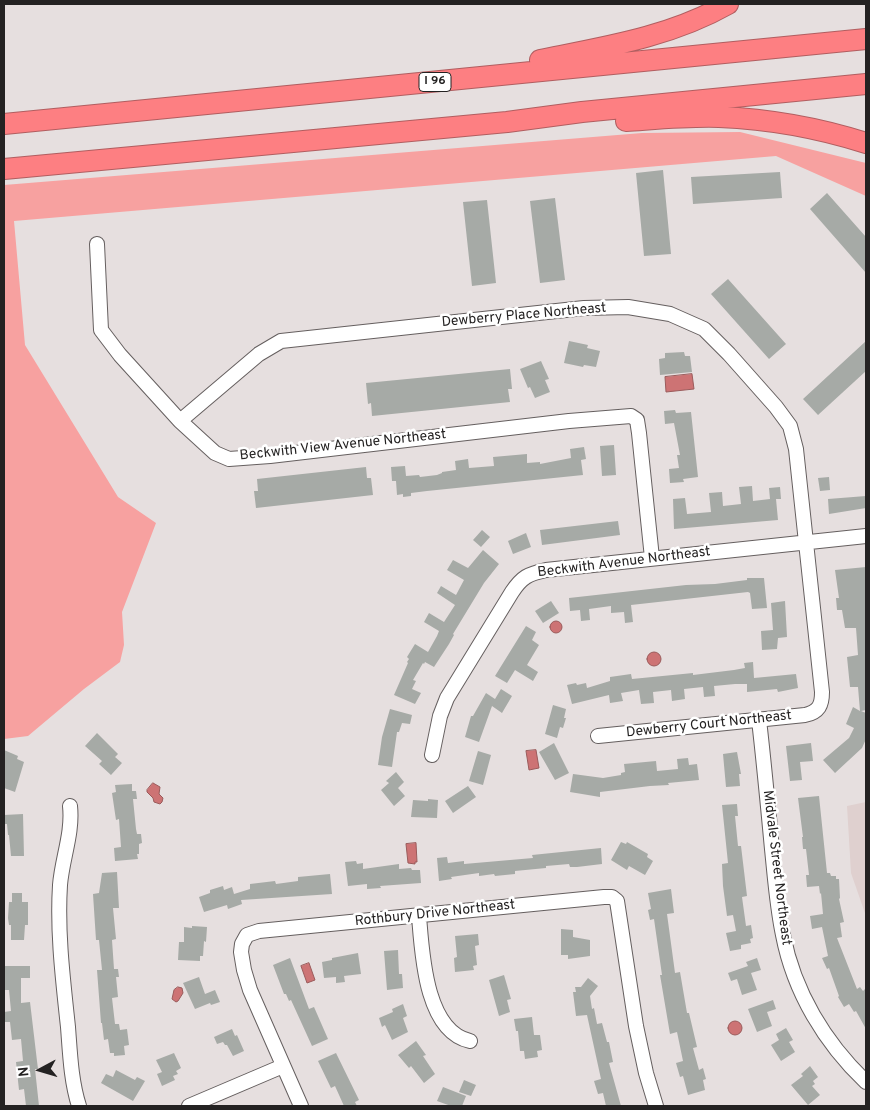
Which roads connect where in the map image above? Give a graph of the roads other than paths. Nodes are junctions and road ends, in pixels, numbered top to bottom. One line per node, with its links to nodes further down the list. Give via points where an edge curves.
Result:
1 (728, 4): 3 (highway, via 677,28 626,44)
2 (866, 39): 3 (highway, I 96)
3 (410, 84): 6 (highway, I 96)
4 (866, 84): 5 (highway)
5 (507, 122): 7 (highway, via 563,124 731,118 803,127); 8 (highway)
6 (4, 124)
7 (866, 143)
8 (4, 169)
9 (97, 244): 10 (street, Beckwith View Avenue Northeast, via 101,330)
10 (180, 421): 12 (street, Dewberry Place Northeast, via 259,354 281,341 584,308 628,307 670,314 704,329 790,426 796,449); 13 (street, Beckwith View Avenue Northeast, via 216,453 229,459 569,421 622,416 636,418)
11 (866, 536): 12 (street, Beckwith Avenue Northeast)
12 (806, 543): 13 (street, Beckwith Avenue Northeast); 14 (street, Dewberry Place Northeast, via 822,692)
13 (652, 558): 17 (street, Beckwith Avenue Northeast, via 546,570 522,579 447,698)
14 (819, 708): 15 (street, Dewberry Court Northeast, via 805,715)
15 (759, 720): 16 (street, Dewberry Court Northeast); 22 (street, Midvale Street Northeast, via 778,902 788,954 815,1018 838,1053)
16 (598, 736)
17 (432, 755)
18 (70, 806): 23 (street, via 71,829 63,862 60,913 69,1043)
19 (419, 916): 20 (street, via 424,971 430,996 441,1018 455,1033); 21 (street, Rothbury Drive Northeast, via 259,931 245,936 242,944 244,970); 26 (street, Rothbury Drive Northeast, via 612,897 617,902 636,1026)
20 (470, 1041)
21 (283, 1066): 24 (street); 25 (street)
22 (866, 1082)
23 (79, 1106)
24 (189, 1106)
25 (301, 1106)
26 (656, 1106)

